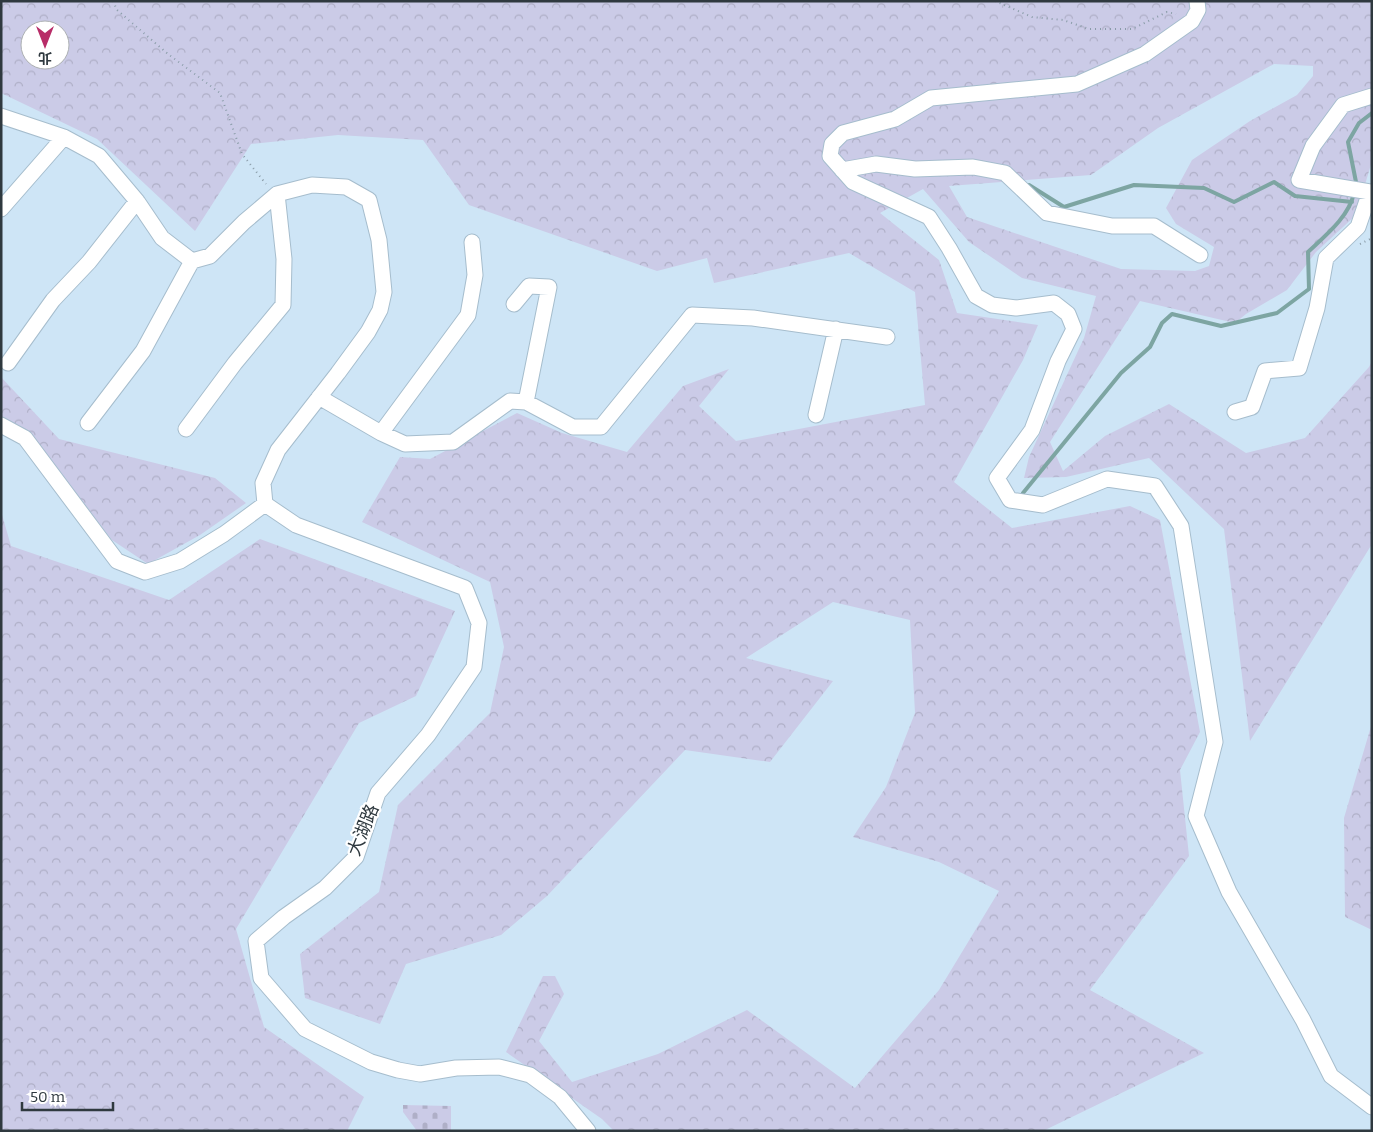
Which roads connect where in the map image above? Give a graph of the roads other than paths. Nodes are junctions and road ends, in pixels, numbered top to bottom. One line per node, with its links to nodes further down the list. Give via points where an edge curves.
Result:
1 (1197, 1): 5 (street, via 1198,10 1192,21 1161,43 1145,54 1077,84 931,98 896,119 843,133 832,144 830,156)
2 (1372, 96): 18 (street, via 1343,105 1313,146 1299,180 1370,192 1358,227 1326,258 1299,368 1266,371 1252,407)
3 (1, 116): 4 (street)
4 (64, 137): 7 (street, via 99,156); 8 (street)
5 (842, 170): 10 (street, via 876,164 915,169 972,167 1006,173 1047,212 1112,226 1154,226); 25 (street, via 853,182 929,217 976,296 992,306 1016,308 1054,303 1068,314 1074,329 1032,430 997,478 1010,500 1043,505 1107,480 1155,486 1181,526 1215,742 1196,816 1229,892 1303,1020 1331,1076)
6 (271, 189): 11 (street, via 210,256); 16 (street, via 312,185 346,187 369,200 380,240 384,292 380,310 368,332); 22 (street, via 284,259 283,305)
7 (137, 201): 11 (street, via 162,238); 15 (street, via 89,262 53,300)
8 (1, 209)
9 (472, 242): 23 (street, via 475,275 468,315)
10 (1200, 255)
11 (192, 261): 20 (street, via 143,351)
12 (514, 304): 17 (street, via 529,286 549,287)
13 (836, 329): 14 (street); 17 (street, via 692,314 601,427 573,427); 19 (street)
14 (886, 337)
15 (8, 363)
16 (319, 397): 23 (street); 24 (street, via 278,450 263,483)
17 (526, 402): 23 (street, via 510,401 453,442 405,444)
18 (1235, 412)
19 (816, 415)
20 (88, 423)
21 (1, 426): 24 (street, via 25,438 117,560 145,572 180,560)
22 (186, 429)
23 (381, 433)
24 (265, 504): 26 (street, 大湖路, via 296,524 464,588 479,623 474,667 428,735 378,794 356,857 325,888 256,941 261,978 305,1029 371,1062 420,1074 456,1068 499,1067 530,1076 560,1097)
25 (1372, 1107)
26 (588, 1131)

